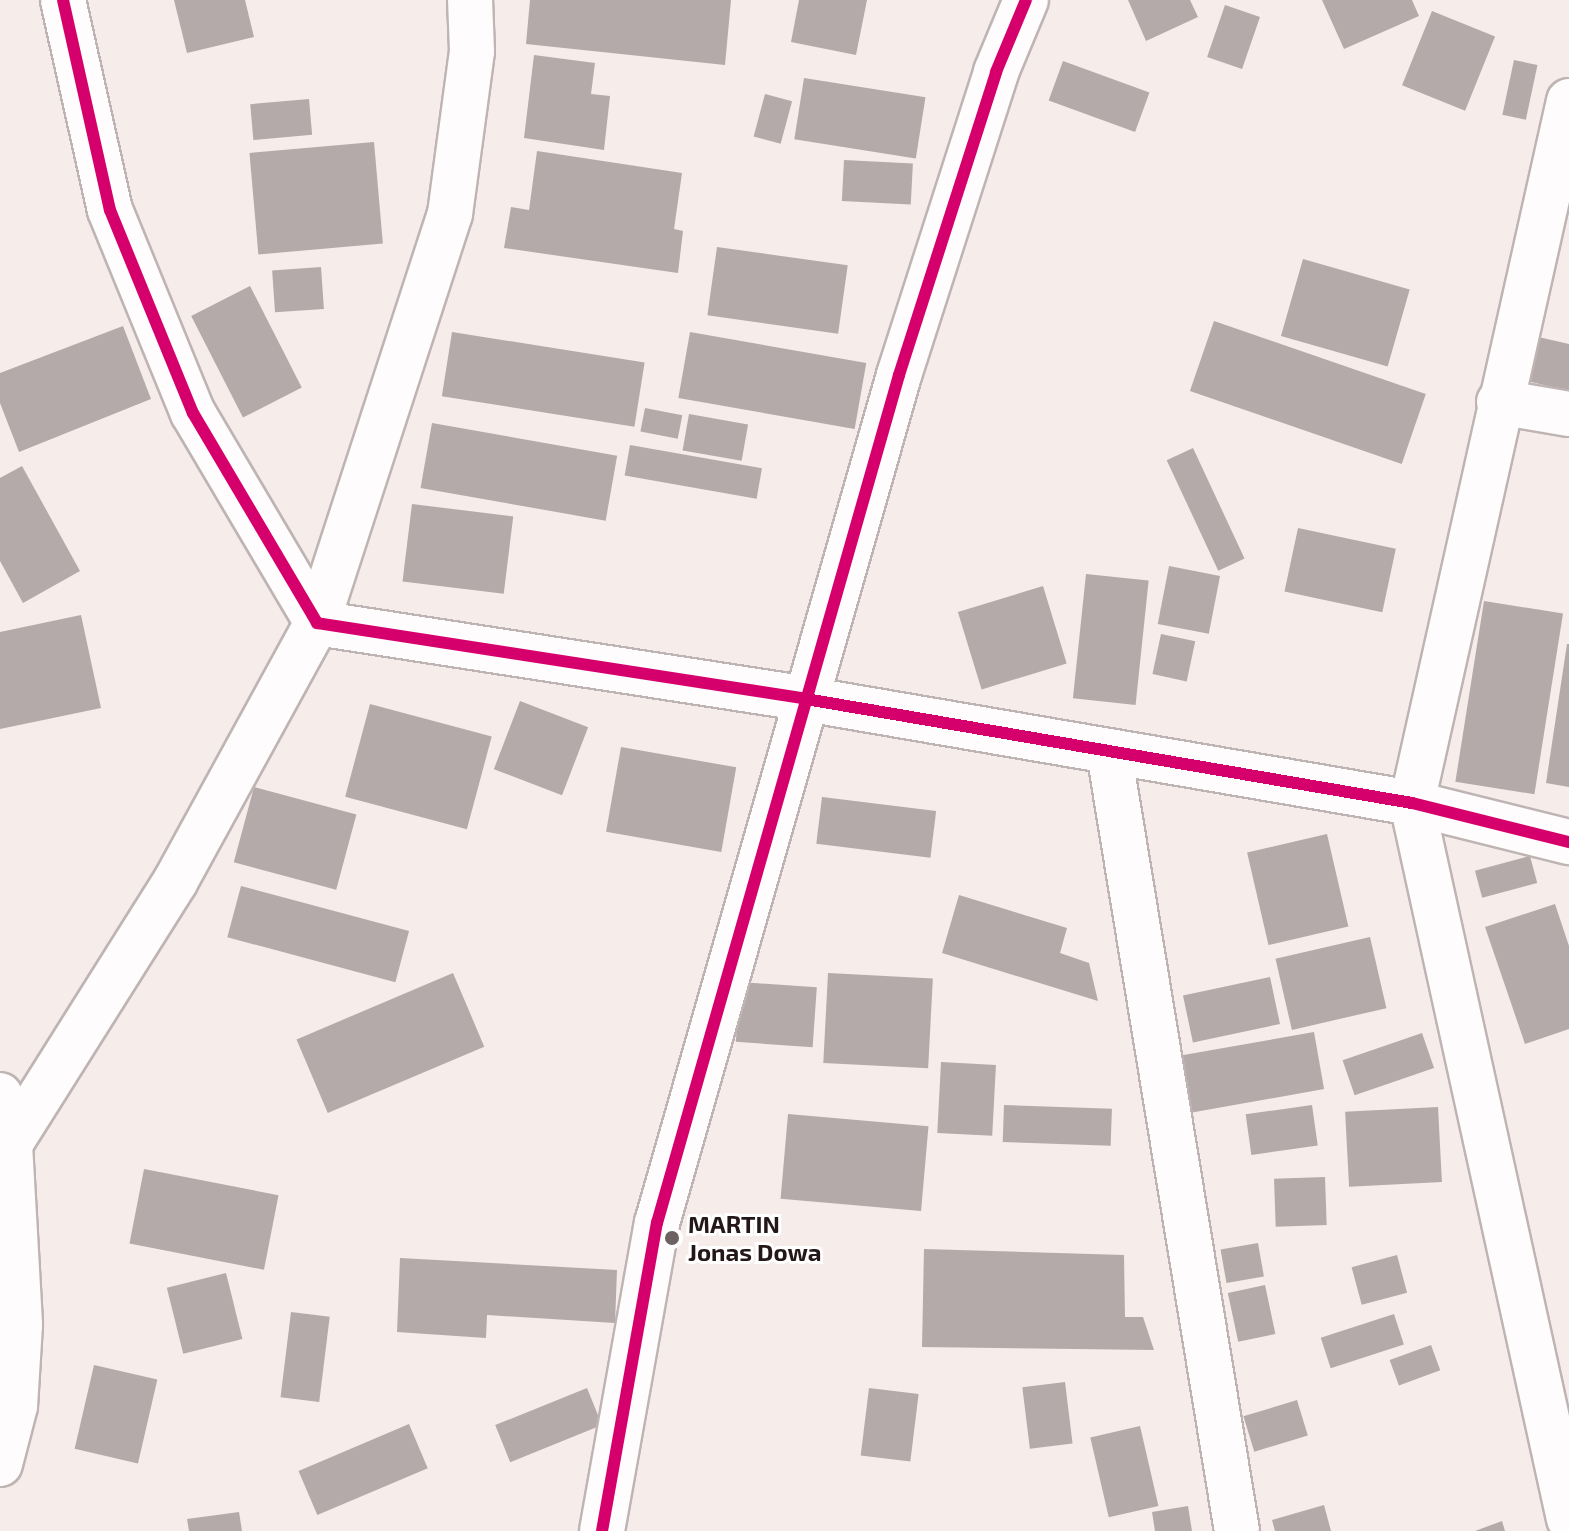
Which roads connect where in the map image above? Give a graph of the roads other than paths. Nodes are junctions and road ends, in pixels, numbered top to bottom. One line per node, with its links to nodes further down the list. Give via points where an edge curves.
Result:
1 (63, 0): 7 (street, via 110,210 187,399)
2 (470, 0): 7 (street, via 472,51 450,214)
3 (1026, 0): 8 (street, via 996,72 899,375)
4 (1569, 101): 5 (street)
5 (1499, 402): 6 (street); 10 (street)
6 (1569, 414)
7 (317, 623): 8 (street); 13 (street, via 175,882)
8 (806, 699): 9 (street); 16 (street, via 657,1223)
9 (1109, 752): 10 (street); 17 (street)
10 (1412, 803): 11 (street); 15 (street)
11 (1569, 842)
12 (0, 1095): 13 (street)
13 (5, 1146): 14 (street, via 20,1325 15,1406)
14 (0, 1464)
15 (1569, 1519)
16 (602, 1531)
17 (1237, 1531)

